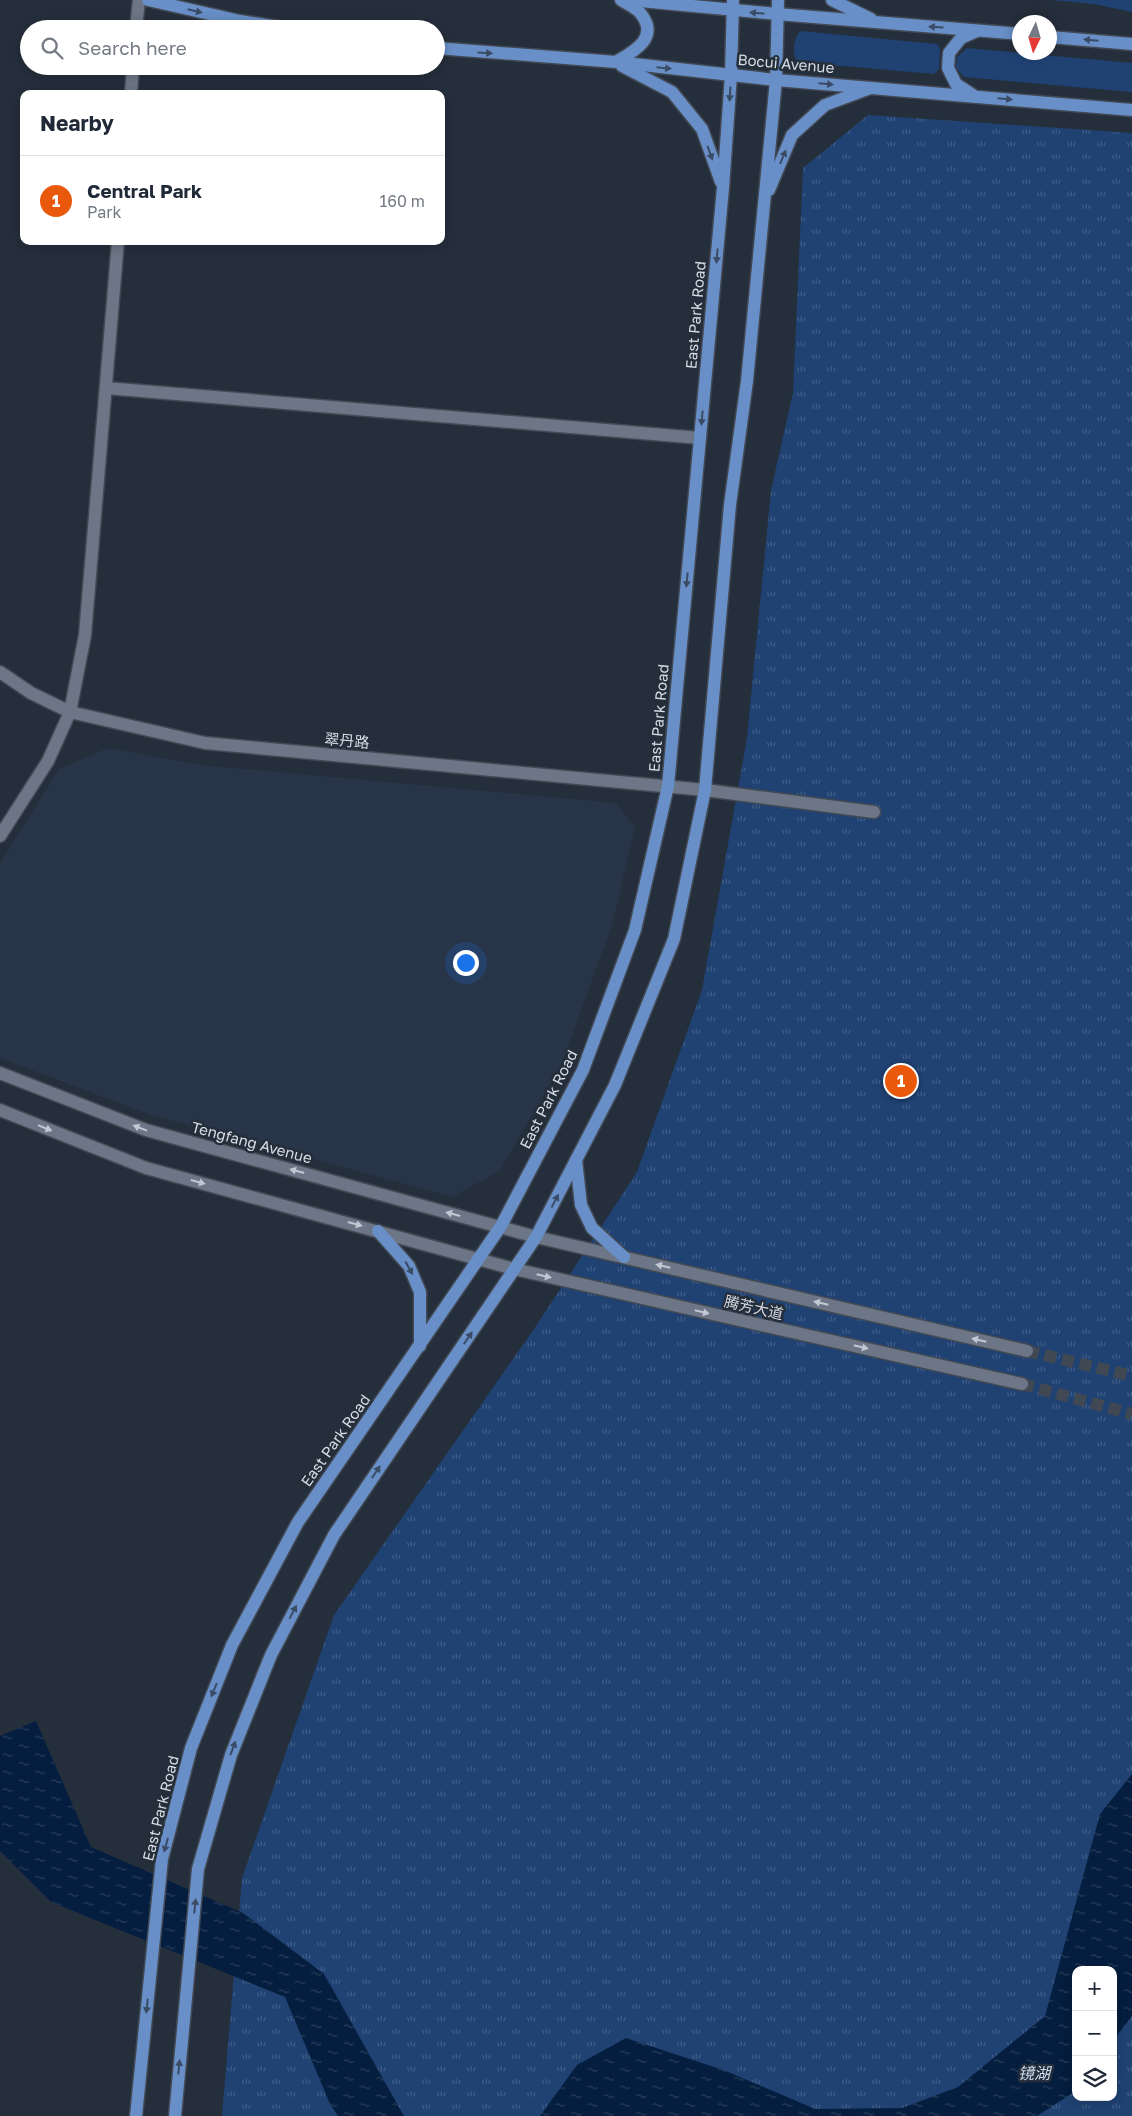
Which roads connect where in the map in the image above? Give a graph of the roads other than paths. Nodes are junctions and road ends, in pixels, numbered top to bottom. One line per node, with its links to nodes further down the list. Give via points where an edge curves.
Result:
1 (139, 0): 9 (street)
2 (148, 0): 10 (main road, one-way to 10)
3 (621, 0): 17 (main road, via 641,13 647,25 646,39 637,50)
4 (630, 0): 7 (main road)
5 (778, 0): 8 (main road)
6 (832, 0): 11 (main road)
7 (733, 5): 8 (main road, one-way to 7); 19 (main road, East Park Road)
8 (777, 14): 11 (main road); 20 (main road)
9 (137, 20)
10 (236, 20)
11 (877, 22): 12 (main road, one-way to 11)
12 (979, 30): 13 (main road); 23 (main road, via 960,38 949,53 948,61 956,84)
13 (1012, 33)
14 (1057, 38): 15 (main road, one-way to 14)
15 (1132, 44)
16 (445, 49): 17 (main road, Bocui Avenue, one-way to 17)
17 (616, 62): 19 (main road, Bocui Avenue, one-way to 19); 25 (main road, one-way to 25, via 672,92 702,129)
18 (132, 75): 22 (street)
19 (731, 75): 20 (main road, Bocui Avenue); 25 (main road, East Park Road, one-way to 25)
20 (776, 80): 21 (main road, Bocui Avenue, one-way to 21); 26 (main road)
21 (872, 87): 23 (main road, Bocui Avenue); 26 (main road, one-way to 21, via 792,135 825,105)
22 (131, 90)
23 (975, 96): 24 (main road, Bocui Avenue, one-way to 24)
24 (1132, 110)
25 (723, 188): 29 (main road, East Park Road, one-way to 29)
26 (764, 202): 33 (main road, via 747,381 730,504)
27 (118, 245): 28 (street)
28 (106, 388): 29 (street); 31 (street, via 85,635)
29 (700, 438): 32 (main road, East Park Road, one-way to 32)
30 (0, 672): 31 (street, 翠丹路, via 31,693)
31 (70, 712): 32 (street, 翠丹路, via 205,743); 35 (street, via 48,761)
32 (668, 786): 33 (street, 翠丹路); 39 (main road, East Park Road, via 635,930 583,1070)
33 (705, 790): 34 (street, 翠丹路); 38 (main road, via 674,938 615,1085)
34 (874, 812)
35 (0, 836)
36 (0, 1073): 39 (street, Tengfang Avenue, one-way to 36, via 146,1130)
37 (0, 1110): 40 (street, one-way to 40, via 146,1168)
38 (576, 1160): 41 (main road, one-way to 38); 42 (main road, via 581,1205 592,1228)
39 (500, 1226): 41 (street, 腾芳大道); 43 (main road, East Park Road)
40 (378, 1231): 43 (street); 45 (main road, one-way to 45, via 409,1266 420,1292)
41 (536, 1237): 42 (street, 腾芳大道); 44 (main road)
42 (624, 1257): 46 (street, 腾芳大道, one-way to 42)
43 (480, 1259): 44 (street, 腾芳大道); 45 (main road, East Park Road)
44 (514, 1269): 47 (street, 腾芳大道, one-way to 47); 49 (main road, one-way to 44, via 198,1869 231,1755 271,1655 334,1535)
45 (420, 1346): 48 (main road, East Park Road, one-way to 48, via 298,1522 232,1645 191,1748 162,1859)
46 (1027, 1351)
47 (1022, 1384)
48 (136, 2116)
49 (174, 2116)

